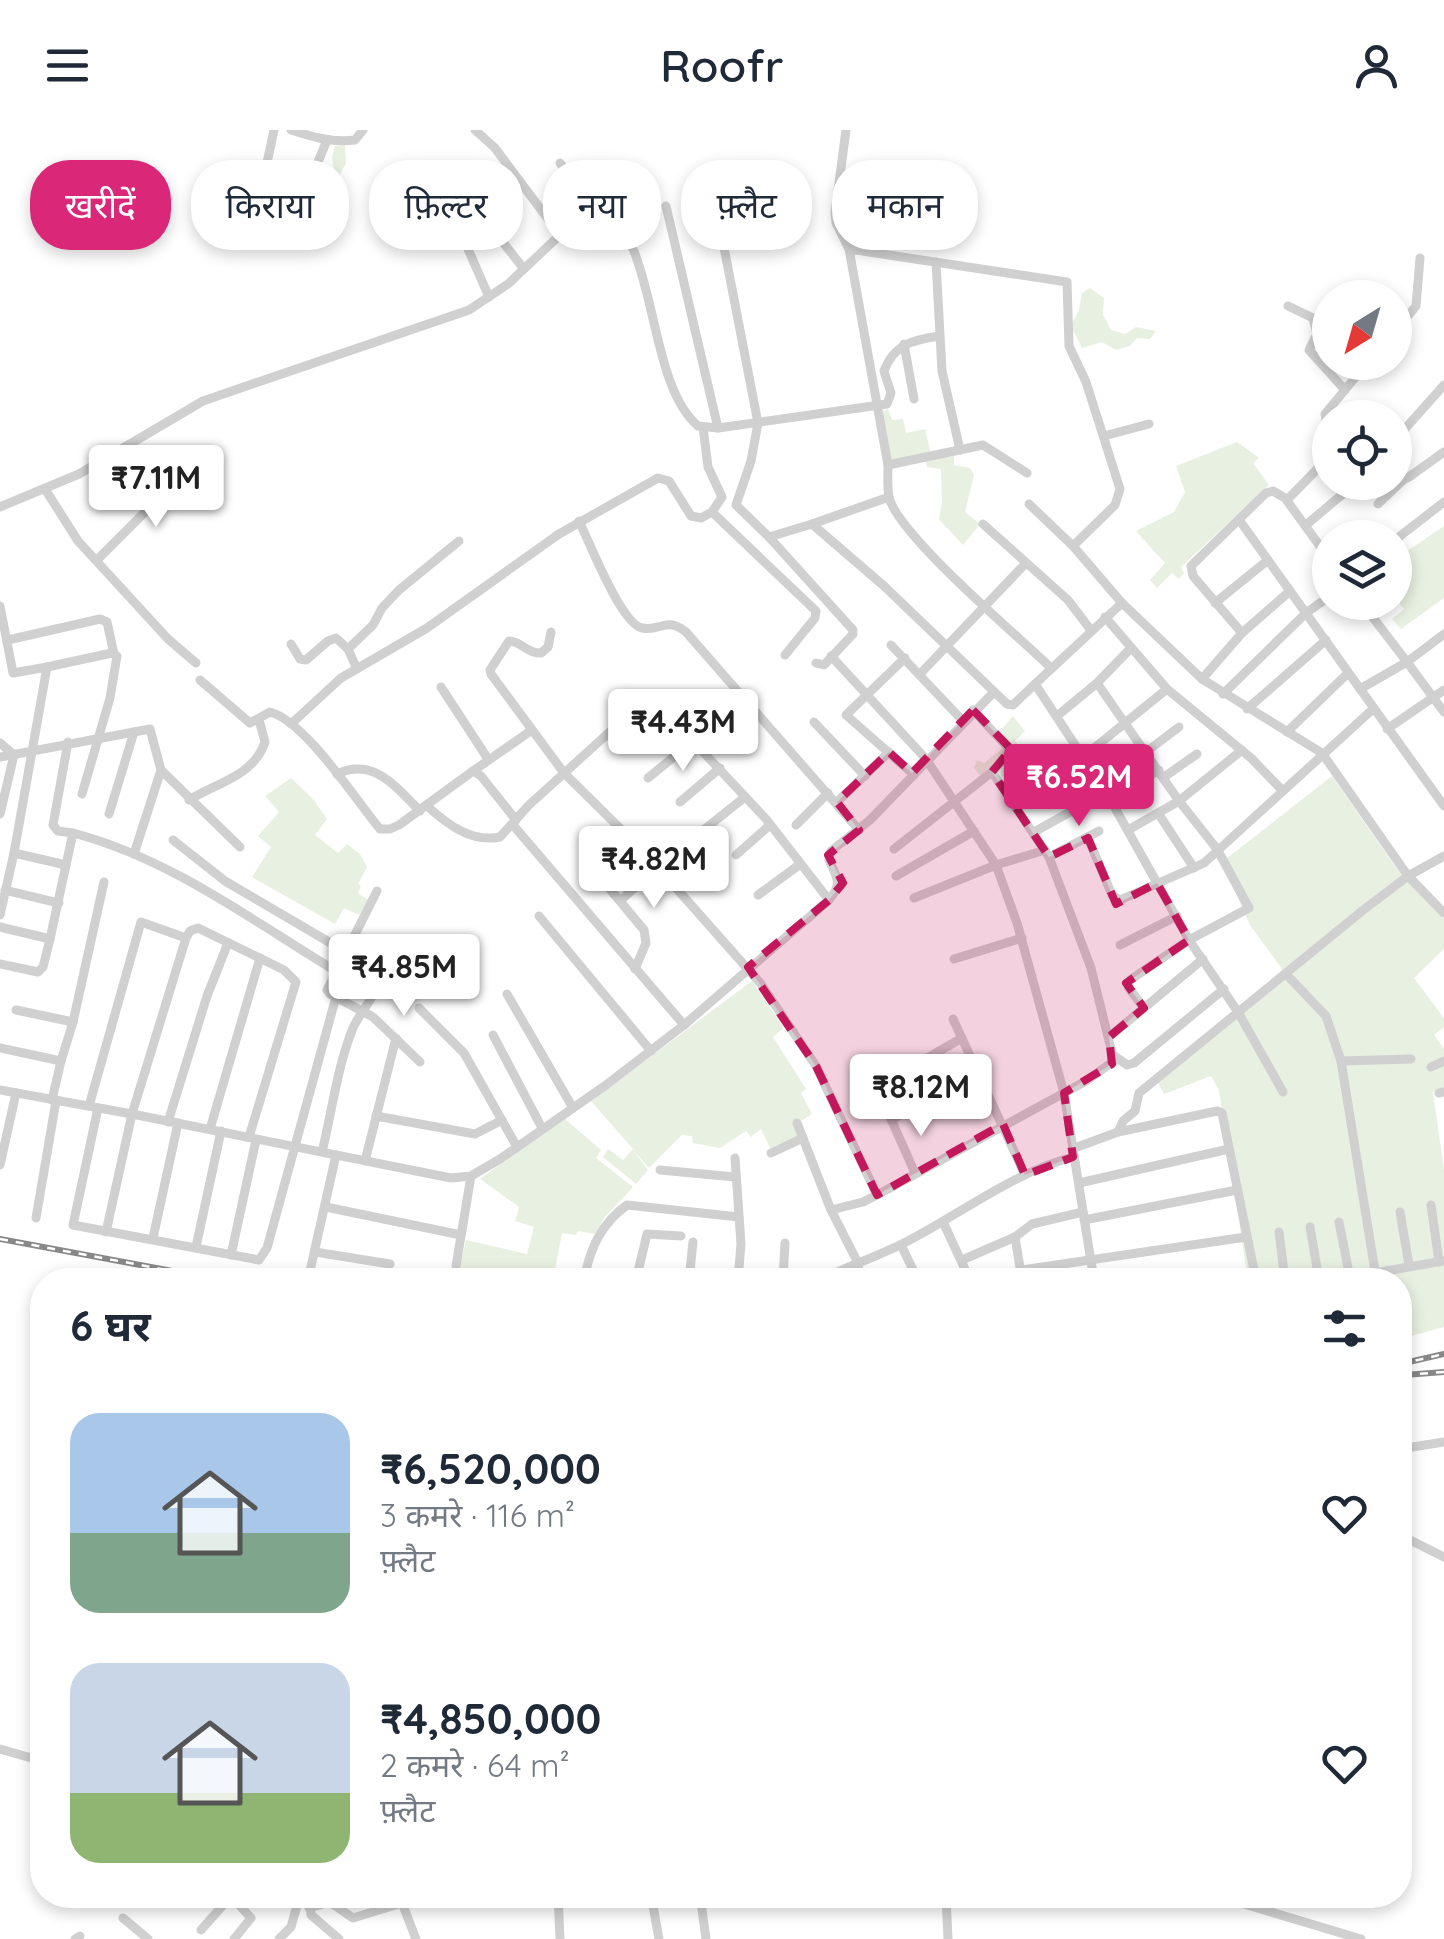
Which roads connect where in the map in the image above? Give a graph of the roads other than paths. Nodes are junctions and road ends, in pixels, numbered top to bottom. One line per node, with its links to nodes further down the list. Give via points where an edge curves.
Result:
1 (274, 130): 7 (street)
2 (291, 130): 6 (street)
3 (363, 130): 6 (street, via 355,140)
4 (475, 130): 11 (street)
5 (846, 130): 9 (street)
6 (327, 140): 8 (street)
7 (268, 160)
8 (319, 160)
9 (842, 160)
10 (666, 206): 37 (street)
11 (543, 212)
12 (468, 250): 22 (street)
13 (509, 250): 21 (street)
14 (544, 250): 21 (street)
15 (634, 250): 36 (street, via 671,379 686,413)
16 (725, 250): 34 (street)
17 (849, 250): 32 (street)
18 (856, 250): 20 (street)
19 (1420, 258): 24 (street)
20 (936, 262): 25 (street); 38 (street, via 1068,282 1069,346)
21 (524, 269): 22 (street)
22 (488, 297): 46 (street, via 469,310 203,401)
23 (1288, 306): 29 (street, via 1312,318 1317,330 1309,350)
24 (1412, 311)
25 (939, 336): 26 (street); 39 (street)
26 (904, 344): 30 (street); 32 (street, via 884,371 889,401)
27 (1353, 380): 29 (street)
28 (1444, 385): 33 (street)
29 (1344, 390): 31 (street)
30 (914, 399)
31 (1336, 400)
32 (877, 406): 34 (street); 41 (street)
33 (1412, 421)
34 (758, 423): 37 (street); 53 (street)
35 (1148, 424): 38 (street)
36 (703, 427): 37 (street); 47 (street, via 708,466)
37 (718, 428)
38 (1104, 436): 67 (street, via 1119,499)
39 (960, 450): 41 (street); 44 (street, via 989,447)
40 (1444, 452): 42 (street)
41 (888, 465): 48 (street)
42 (1412, 470)
43 (185, 472): 68 (street)
44 (1027, 473)
45 (1312, 474): 49 (street)
46 (44, 489): 56 (street); 68 (street)
47 (722, 497): 53 (street); 57 (street)
48 (889, 497): 60 (street); 75 (street, via 908,530)
49 (1286, 500): 59 (street, via 1270,491); 62 (street)
50 (1336, 500): 62 (street)
51 (1381, 500): 55 (street)
52 (1444, 502): 63 (street)
53 (736, 503): 65 (street)
54 (1029, 504): 67 (street)
55 (1378, 504)
56 (0, 507)
57 (712, 512): 58 (street, via 691,516 662,477); 92 (street, via 816,611)
58 (580, 521): 100 (street); 160 (street, via 633,623 686,632)
59 (1240, 521): 69 (street); 73 (street, via 1191,566)
60 (812, 524): 65 (street); 88 (street)
61 (982, 524): 70 (street)
62 (1306, 525): 64 (street)
63 (1412, 527)
64 (1312, 534)
65 (769, 537): 93 (street, via 853,630)
66 (459, 540): 90 (street, via 404,585)
67 (1073, 546): 72 (street)
68 (97, 560): 96 (street)
69 (1268, 560): 71 (street); 73 (street)
70 (1026, 563): 75 (street); 80 (street)
71 (1290, 591): 77 (street); 82 (street)
72 (1122, 603): 78 (street); 105 (street)
73 (1216, 604): 82 (street)
74 (0, 606): 84 (street)
75 (986, 606): 88 (street); 99 (street)
76 (1312, 609): 77 (street)
77 (1306, 613): 85 (street); 114 (street)
78 (1104, 617): 80 (street); 89 (street)
79 (1374, 620): 95 (street)
80 (1090, 629): 99 (street)
81 (551, 632): 131 (street, via 541,654 509,641 490,670)
82 (1242, 634): 105 (street)
83 (1444, 634): 95 (street)
84 (8, 640): 91 (street, via 100,619 110,628); 101 (street)
85 (1326, 640): 102 (street); 118 (street)
86 (290, 644): 90 (street, via 303,660 332,638)
87 (891, 645): 94 (street)
88 (946, 645): 103 (street); 113 (street)
89 (1131, 648): 107 (street); 110 (street)
90 (348, 649): 100 (street)
91 (114, 654): 98 (street); 134 (street)
92 (785, 655)
93 (831, 656): 97 (street, via 824,665); 115 (street)
94 (905, 658): 103 (street); 115 (street)
95 (1406, 662): 111 (street); 116 (street)
96 (196, 663)
97 (816, 663)
98 (48, 666): 101 (street); 138 (street)
99 (1050, 667): 108 (street)
100 (357, 670): 128 (street)
101 (12, 673): 104 (street)
102 (1348, 673): 111 (street); 133 (street)
103 (920, 674): 124 (street)
104 (0, 676)
105 (1202, 678): 114 (street)
106 (200, 680): 123 (street, via 250,723)
107 (1097, 683): 122 (street); 127 (street)
108 (1035, 684): 113 (street, via 1014,706); 122 (street)
109 (441, 687): 148 (street)
110 (1167, 689): 127 (street); 139 (street)
111 (1360, 689): 119 (street)
112 (1444, 690): 116 (street)
113 (994, 692): 120 (street)
114 (1223, 694): 118 (street)
115 (868, 696): 140 (street, via 846,715); 147 (street)
116 (1433, 698): 121 (street); 130 (street)
117 (646, 699): 153 (street)
118 (1247, 709): 133 (street)
119 (1373, 709): 130 (street); 142 (street)
120 (973, 710): 124 (street); 152 (street, via 1011,749)
121 (1444, 712)
122 (1057, 716): 145 (street)
123 (259, 720): 128 (street, via 274,712); 165 (street, via 265,742 256,760)
124 (964, 721): 147 (street)
125 (675, 722): 135 (street)
126 (814, 722): 156 (street)
127 (1126, 722): 141 (street); 145 (street)
128 (291, 724): 154 (street)
129 (1179, 727): 141 (street)
130 (1386, 729): 170 (street)
131 (532, 730): 148 (street); 153 (street)
132 (134, 732): 134 (street); 150 (street, via 153,732); 174 (street)
133 (1287, 732): 142 (street)
134 (99, 737): 136 (street); 161 (street)
135 (693, 741): 149 (street); 158 (street)
136 (68, 742): 138 (street); 183 (street, via 53,825)
137 (0, 743): 144 (street)
138 (33, 750): 144 (street); 191 (street)
139 (1242, 750): 159 (street); 167 (street)
140 (890, 752): 156 (street); 157 (street)
141 (1146, 752): 155 (street)
142 (1322, 753): 159 (street); 202 (street)
143 (1196, 754): 155 (street)
144 (14, 755): 146 (street); 164 (street)
145 (1083, 756): 162 (street)
146 (0, 757)
147 (926, 759): 157 (street); 166 (street)
148 (488, 760): 151 (street)
149 (720, 768): 163 (street); 168 (street)
150 (161, 770): 165 (street); 192 (street)
151 (473, 771): 171 (street); 175 (street)
152 (992, 772): 166 (street); 182 (street)
153 (564, 773): 175 (street); 198 (street)
154 (337, 774): 171 (street, via 374,770); 171 (street, via 380,829 390,830)
155 (1162, 774): 162 (street); 167 (street)
156 (865, 776): 169 (street)
157 (914, 776): 178 (street)
158 (648, 778)
159 (1282, 790): 189 (street)
160 (828, 793): 169 (street); 176 (street)
161 (82, 794)
162 (1108, 795): 179 (street); 182 (street)
163 (744, 796): 177 (street); 184 (street)
164 (1, 800): 173 (street)
165 (189, 800): 187 (street)
166 (954, 800): 180 (street); 188 (street)
167 (1179, 801): 172 (street); 189 (street)
168 (680, 802)
169 (837, 802): 178 (street)
170 (1444, 806)
171 (423, 808): 175 (street, via 455,830 490,838)
172 (1158, 813): 179 (street); 199 (street)
173 (0, 814)
174 (108, 814)
175 (514, 823): 229 (street)
176 (796, 824)
177 (770, 825): 193 (street); 196 (street)
178 (859, 830): 209 (street, via 828,855 839,879)
179 (1128, 830): 204 (street)
180 (974, 831): 197 (street); 201 (street)
181 (1098, 831): 185 (street)
182 (1034, 832): 190 (street)
183 (73, 833): 192 (street); 195 (street)
184 (696, 836)
185 (1088, 838): 190 (street); 204 (street, via 1116,899)
186 (172, 840): 223 (street, via 225,881)
187 (240, 847)
188 (894, 849)
189 (1217, 849): 199 (street); 220 (street, via 1249,910)
190 (1047, 853): 197 (street); 244 (street)
191 (14, 854): 195 (street); 205 (street)
192 (134, 854): 230 (street, via 188,878)
193 (736, 855)
194 (1444, 856): 202 (street)
195 (66, 865): 211 (street)
196 (799, 865): 207 (street); 209 (street)
197 (996, 865): 208 (street); 218 (street)
198 (658, 867): 210 (street); 228 (street)
199 (1194, 868): 204 (street)
200 (594, 870): 210 (street)
201 (896, 876)
202 (1408, 876): 212 (street); 231 (street)
203 (104, 882): 241 (street)
204 (1157, 883): 215 (street)
205 (5, 890): 211 (street); 213 (street)
206 (377, 892): 223 (street)
207 (758, 894)
208 (914, 898)
209 (830, 900): 228 (street)
210 (620, 901): 229 (street, via 646,936)
211 (59, 903): 219 (street)
212 (1444, 914)
213 (0, 915)
214 (538, 916): 248 (street)
215 (1177, 916): 220 (street); 222 (street)
216 (0, 927): 219 (street)
217 (186, 938): 221 (street, via 198,928); 262 (street, via 136,921); 264 (street)
218 (1022, 938): 225 (street); 260 (street)
219 (50, 939): 227 (street, via 38,972)
220 (1189, 940): 226 (street); 236 (street, via 1128,982)
221 (228, 944): 224 (street); 268 (street)
222 (1120, 945)
223 (345, 952): 230 (street); 238 (street, via 381,976)
224 (260, 958): 272 (street); 274 (street, via 296,982)
225 (954, 959)
226 (1203, 959): 232 (street); 236 (street)
227 (0, 964)
228 (748, 967): 242 (street); 293 (street, via 816,1066)
229 (635, 969): 242 (street)
230 (334, 970): 234 (street, via 326,990)
231 (1286, 974): 239 (street); 253 (street, via 1326,1016)
232 (1224, 989): 239 (street); 249 (street, via 1134,1063)
233 (507, 994): 263 (street)
234 (336, 998): 238 (street); 276 (street)
235 (419, 1008): 266 (street, via 464,1052)
236 (1144, 1008): 244 (street)
237 (16, 1010): 241 (street)
238 (361, 1010): 245 (street); 279 (street)
239 (1238, 1012): 258 (street); 273 (street, via 1139,1093 1135,1111)
240 (953, 1018): 246 (street)
241 (72, 1022): 252 (street)
242 (684, 1024): 248 (street)
243 (494, 1035): 271 (street)
244 (1109, 1037): 249 (street)
245 (396, 1038): 254 (street); 265 (street)
246 (962, 1038): 256 (street); 267 (street, via 880,1085)
247 (0, 1048): 252 (street)
248 (651, 1051): 263 (street)
249 (1113, 1055): 260 (street, via 1109,1067)
250 (1411, 1059): 253 (street)
251 (1444, 1060): 255 (street)
252 (61, 1061): 261 (street)
253 (1341, 1061): 341 (street)
254 (420, 1062)
255 (1431, 1067)
256 (978, 1075): 267 (street); 270 (street)
257 (0, 1090): 259 (street)
258 (1282, 1092)
259 (16, 1093): 261 (street); 285 (street)
260 (1064, 1094): 270 (street); 281 (street)
261 (54, 1100): 262 (street); 300 (street)
262 (94, 1107): 264 (street); 304 (street, via 74,1225)
263 (573, 1108): 271 (street)
264 (132, 1114): 268 (street); 304 (street)
265 (376, 1116): 266 (street, via 475,1134); 284 (street)
266 (502, 1120): 277 (street)
267 (891, 1120): 287 (street)
268 (173, 1122): 272 (street); 309 (street)
269 (796, 1122): 275 (street)
270 (1003, 1124): 287 (street); 288 (street)
271 (542, 1128): 277 (street)
272 (216, 1130): 274 (street); 314 (street)
273 (1118, 1132): 278 (street, via 1220,1111); 281 (street)
274 (253, 1138): 276 (street); 316 (street)
275 (803, 1138): 280 (street); 296 (street)
276 (293, 1146): 279 (street); 316 (street, via 265,1254 259,1260)
277 (517, 1147): 289 (street)
278 (1229, 1150): 291 (street); 292 (street)
279 (322, 1152): 282 (street)
280 (771, 1153)
281 (1073, 1153): 288 (street); 291 (street)
282 (336, 1155): 284 (street); 295 (street)
283 (735, 1158): 290 (street)
284 (365, 1161): 289 (street)
285 (0, 1165)
286 (660, 1170): 290 (street)
287 (915, 1173): 293 (street)
288 (1025, 1175): 301 (street)
289 (471, 1176): 306 (street)
290 (735, 1177): 299 (street)
291 (1079, 1183): 298 (street)
292 (1237, 1190): 298 (street); 308 (street)
293 (877, 1195): 296 (street)
294 (1431, 1205): 320 (street)
295 (326, 1207): 306 (street); 315 (street)
296 (831, 1210): 319 (street)
297 (1400, 1212): 323 (street)
298 (1084, 1216): 310 (street, via 1032,1224); 317 (street)
299 (739, 1217): 325 (street, via 627,1205 594,1244); 328 (street)
300 (36, 1218)
301 (943, 1222): 313 (street); 318 (street)
302 (1340, 1222): 340 (street)
303 (1310, 1227): 339 (street)
304 (106, 1232): 309 (street)
305 (1279, 1232): 338 (street)
306 (461, 1235): 322 (street)
307 (681, 1236): 326 (street, via 647,1234)
308 (1246, 1237): 317 (street); 337 (street)
309 (153, 1238): 314 (street)
310 (1015, 1238): 318 (street); 334 (street)
311 (692, 1242): 327 (street)
312 (785, 1243): 329 (street)
313 (902, 1244): 319 (street); 332 (street)
314 (196, 1247): 316 (street)
315 (315, 1252): 321 (street); 324 (street)
316 (231, 1255)
317 (1090, 1258): 335 (street); 336 (street)
318 (962, 1260): 333 (street)
319 (857, 1261): 330 (street); 331 (street)
320 (1441, 1261): 323 (street)
321 (390, 1264)
322 (456, 1266)
323 (1409, 1266): 342 (street)
324 (311, 1268)
325 (587, 1268)
326 (639, 1268)
327 (689, 1268)
328 (738, 1268)
329 (783, 1268)
330 (843, 1268)
331 (859, 1268)
332 (913, 1268)
333 (965, 1268)
334 (1021, 1268)
335 (1050, 1268)
336 (1092, 1268)
337 (1252, 1268)
338 (1284, 1268)
339 (1318, 1268)
340 (1348, 1268)
341 (1375, 1268)
342 (1395, 1268)
343 (1444, 1442): 344 (street)
344 (1412, 1446)
345 (1412, 1541): 346 (street)
346 (1444, 1557)
347 (0, 1749): 348 (street)
348 (30, 1758)
349 (220, 1908): 362 (street)
350 (242, 1908): 364 (street, via 251,1918)
351 (297, 1908): 365 (street, via 292,1927)
352 (308, 1908): 366 (street)
353 (337, 1908): 354 (street, via 356,1918)
354 (379, 1908)
355 (404, 1908): 367 (street)
356 (559, 1908): 368 (street)
357 (653, 1908): 369 (street)
358 (702, 1908): 370 (street)
359 (947, 1908): 371 (street)
360 (1257, 1908): 372 (street)
361 (123, 1918): 363 (street)
362 (201, 1930)
363 (148, 1939)
364 (234, 1939)
365 (279, 1939)
366 (339, 1939)
367 (416, 1939)
368 (560, 1939)
369 (658, 1939)
370 (706, 1939)
371 (948, 1939)
372 (1360, 1939)

